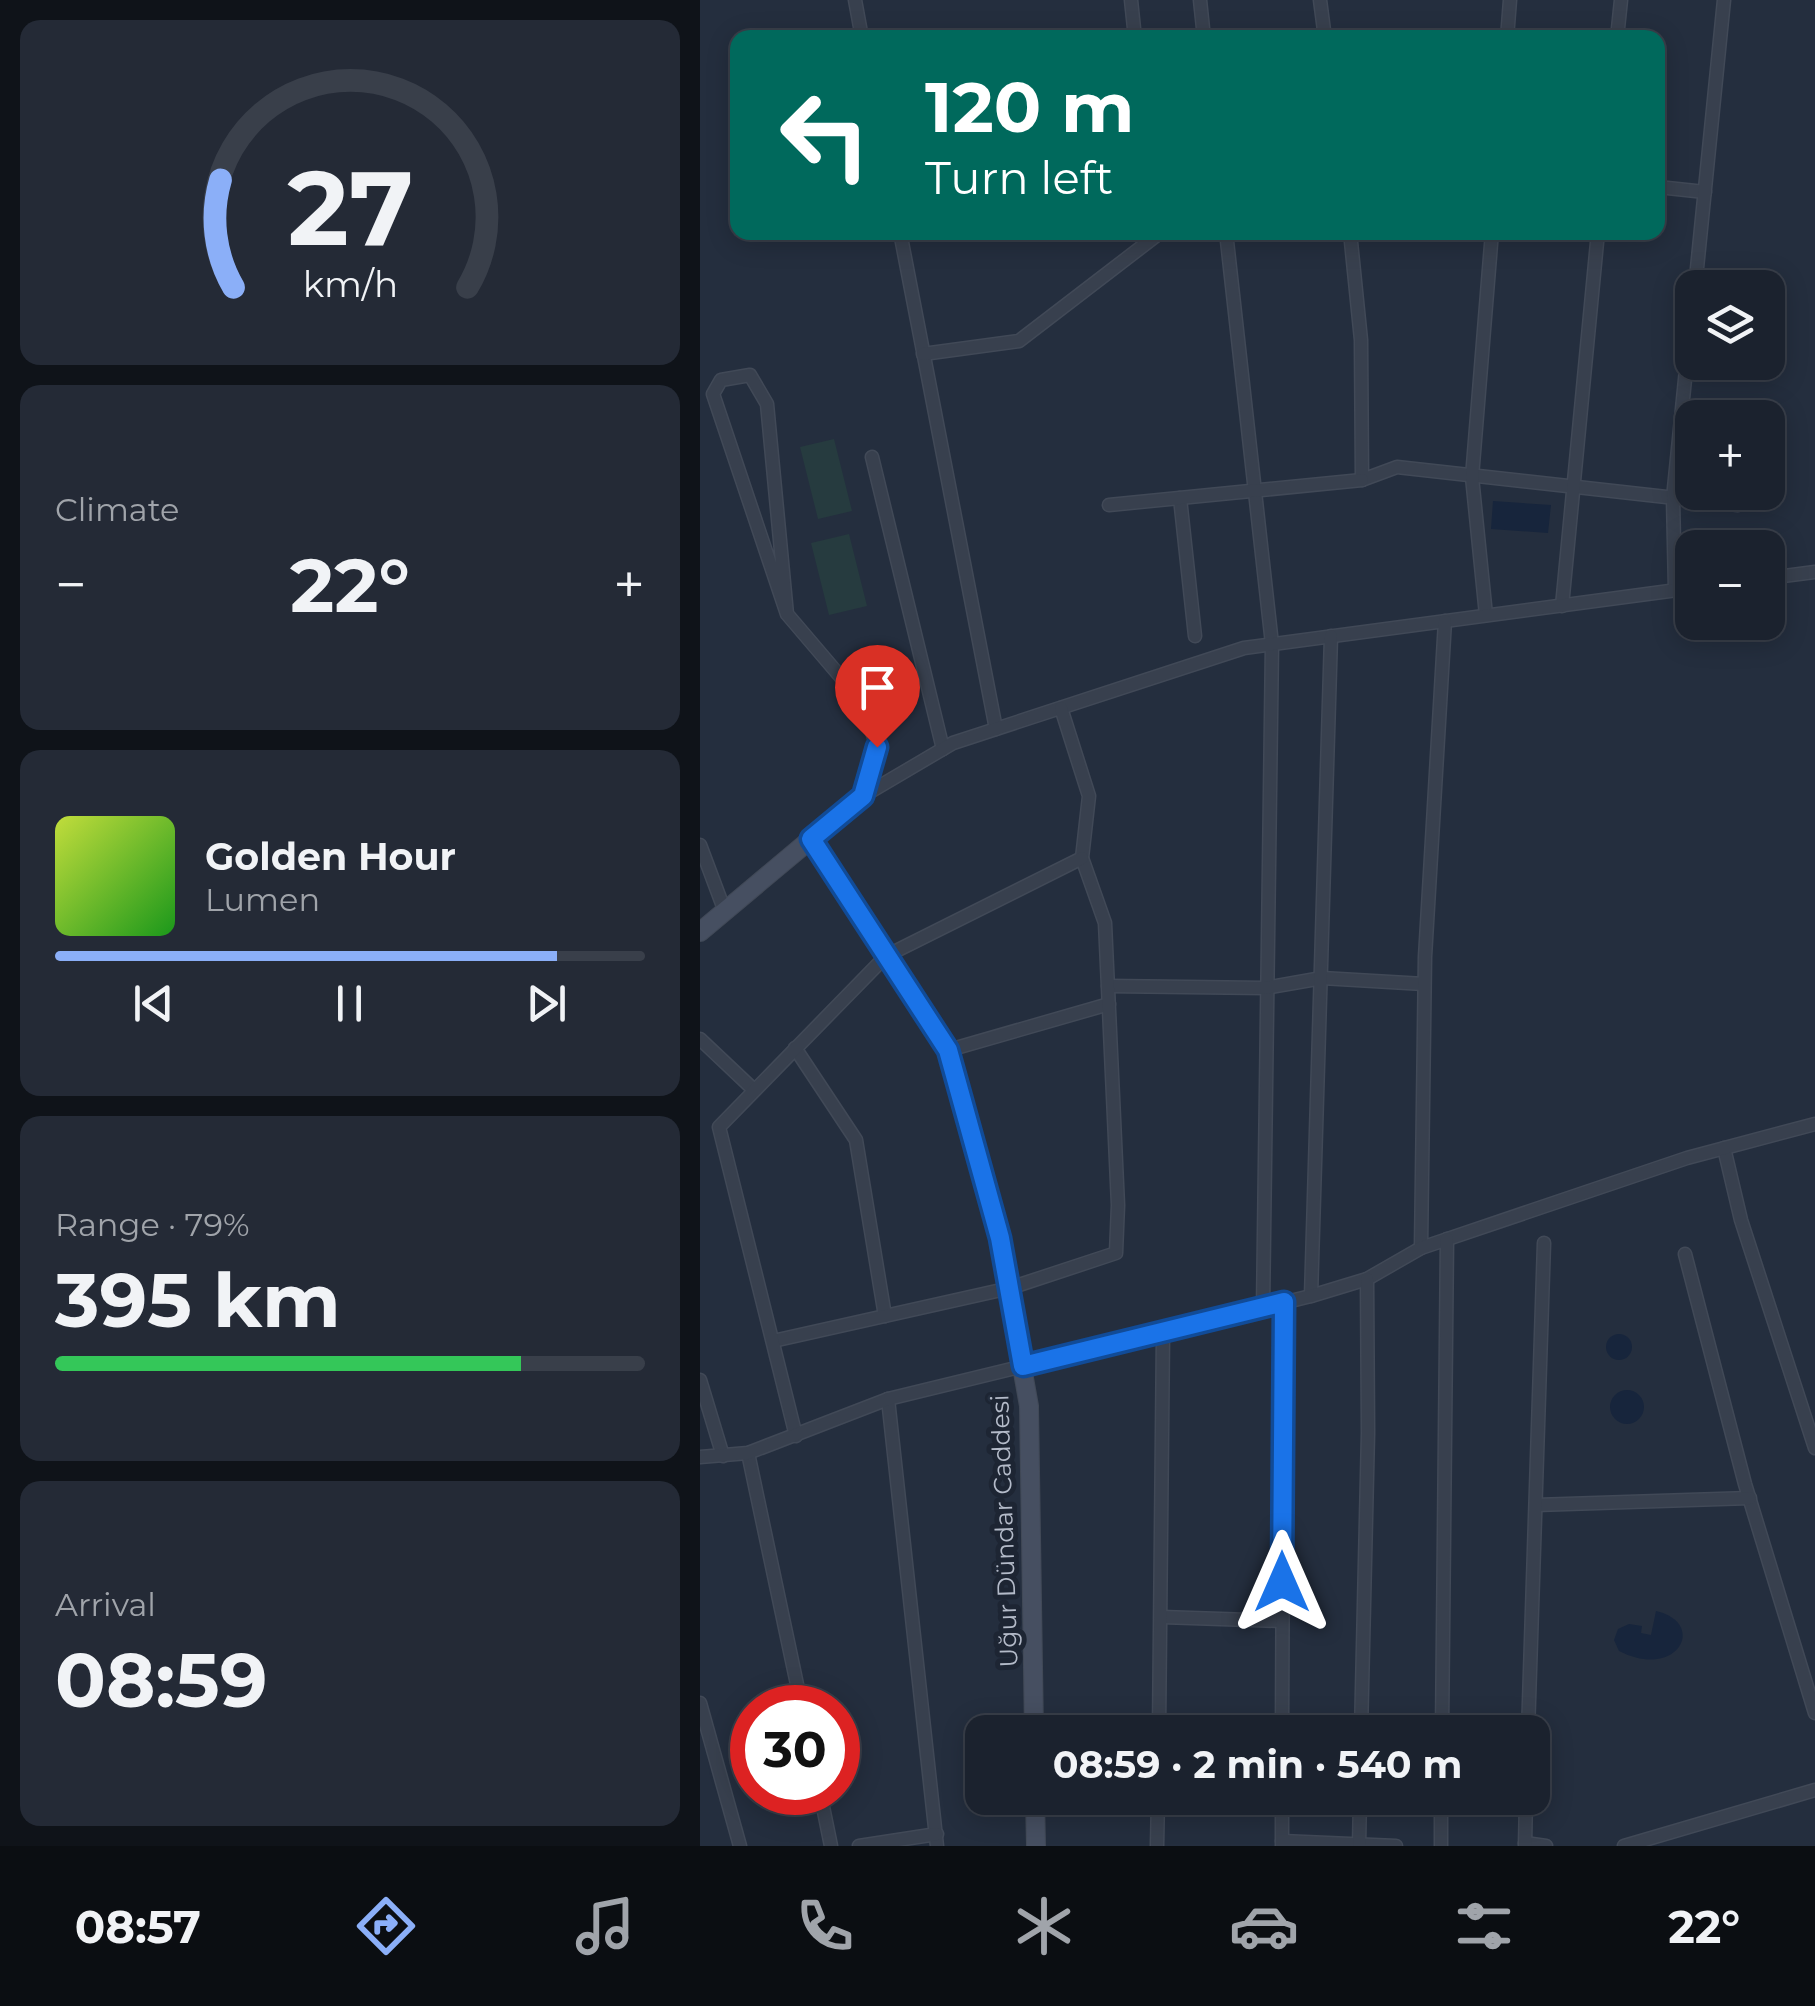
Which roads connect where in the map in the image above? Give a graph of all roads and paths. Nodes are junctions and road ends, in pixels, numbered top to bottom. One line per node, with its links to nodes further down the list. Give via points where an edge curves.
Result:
1 (855, 0): 8 (street)
2 (1131, 0): 9 (street)
3 (1200, 0): 10 (street)
4 (1320, 0): 11 (street)
5 (1510, 0): 12 (street)
6 (1621, 0): 13 (street)
7 (1724, 0): 15 (street)
8 (861, 30)
9 (1134, 30)
10 (1203, 30)
11 (1325, 30)
12 (1508, 30)
13 (1618, 30)
14 (1665, 188): 15 (street)
15 (1705, 192): 22 (street)
16 (902, 240): 23 (street)
17 (1150, 240): 23 (street, via 1019,341)
18 (1227, 240): 29 (street)
19 (1351, 240): 27 (street, via 1362,340)
20 (1491, 240): 26 (street)
21 (1597, 240): 28 (street)
22 (1697, 270)
23 (923, 354): 44 (street)
24 (1685, 380): 31 (street)
25 (872, 457): 45 (street)
26 (1472, 478): 27 (street, via 1397,467); 28 (street); 38 (street)
27 (1362, 480): 29 (street)
28 (1573, 488): 31 (street); 36 (street)
29 (1254, 490): 30 (street); 42 (street)
30 (1180, 498): 32 (street); 40 (street)
31 (1673, 498): 35 (street)
32 (1110, 505)
33 (1815, 572): 34 (street)
34 (1785, 576)
35 (1674, 590): 36 (street)
36 (1562, 606): 38 (street)
37 (788, 614): 37 (street, via 767,404 750,376 721,380 713,394); 46 (street, via 862,702 877,747)
38 (1486, 616): 39 (street)
39 (1445, 621): 41 (street); 54 (street)
40 (1195, 636)
41 (1331, 636): 42 (street); 53 (street)
42 (1272, 644): 43 (street); 56 (street)
43 (1061, 708): 44 (street); 49 (street, via 1089,796)
44 (996, 730): 45 (street)
45 (943, 749): 46 (street)
46 (863, 796): 47 (street)
47 (811, 839): 50 (street); 52 (street, Uğur Dündar Caddesi)
48 (700, 845): 50 (street)
49 (1082, 858): 52 (street); 55 (street, via 1105,923)
50 (724, 908): 51 (street)
51 (700, 932)
52 (886, 956): 59 (street); 60 (street, Uğur Dündar Caddesi)
53 (1322, 978): 54 (street); 56 (street); 70 (street)
54 (1424, 984): 66 (street)
55 (1108, 986): 56 (street); 57 (street)
56 (1265, 988): 72 (street)
57 (1109, 1004): 60 (street); 69 (street, via 1116,1253)
58 (700, 1039): 61 (street)
59 (795, 1048): 61 (street); 73 (street, via 856,1140)
60 (948, 1050): 69 (street, Uğur Dündar Caddesi)
61 (754, 1090): 75 (street, via 719,1127)
62 (1815, 1124): 63 (street)
63 (1724, 1148): 64 (street); 80 (street)
64 (1448, 1239): 66 (street); 95 (street)
65 (1544, 1243): 85 (street)
66 (1421, 1248): 68 (street)
67 (1686, 1254): 84 (street)
68 (1367, 1279): 70 (street); 94 (street)
69 (1010, 1288): 73 (street); 76 (street, Uğur Dündar Caddesi)
70 (1311, 1296): 71 (street)
71 (1284, 1302): 72 (street); 87 (street)
72 (1262, 1309): 74 (street)
73 (885, 1316): 75 (street)
74 (1164, 1333): 76 (street); 86 (street)
75 (773, 1341): 79 (street)
76 (1023, 1366): 78 (street); 91 (street, Uğur Dündar Caddesi)
77 (700, 1380): 82 (street)
78 (888, 1399): 79 (street); 105 (street)
79 (796, 1436): 81 (street)
80 (1815, 1448)
81 (748, 1453): 82 (street); 88 (street)
82 (722, 1456): 83 (street)
83 (700, 1457)
84 (1750, 1498): 85 (street); 90 (street)
85 (1536, 1505): 96 (street)
86 (1162, 1617): 87 (street); 92 (street)
87 (1282, 1622): 93 (street)
88 (797, 1685)
89 (700, 1703): 109 (street)
90 (1815, 1712)
91 (1034, 1715)
92 (1159, 1715)
93 (1282, 1715)
94 (1362, 1715)
95 (1442, 1715)
96 (1529, 1715)
97 (1815, 1790): 117 (street)
98 (825, 1815): 110 (street)
99 (1036, 1815): 112 (street)
100 (1158, 1815): 113 (street)
101 (1282, 1815): 106 (street)
102 (1360, 1815): 108 (street)
103 (1442, 1815): 115 (street)
104 (1526, 1815): 107 (street)
105 (937, 1840): 111 (street)
106 (1282, 1844): 108 (street)
107 (1525, 1844): 116 (street)
108 (1359, 1845): 114 (street)
109 (740, 1846)
110 (832, 1846)
111 (859, 1846)
112 (1036, 1846)
113 (1157, 1846)
114 (1396, 1846)
115 (1441, 1846)
116 (1546, 1846)
117 (1624, 1846)

